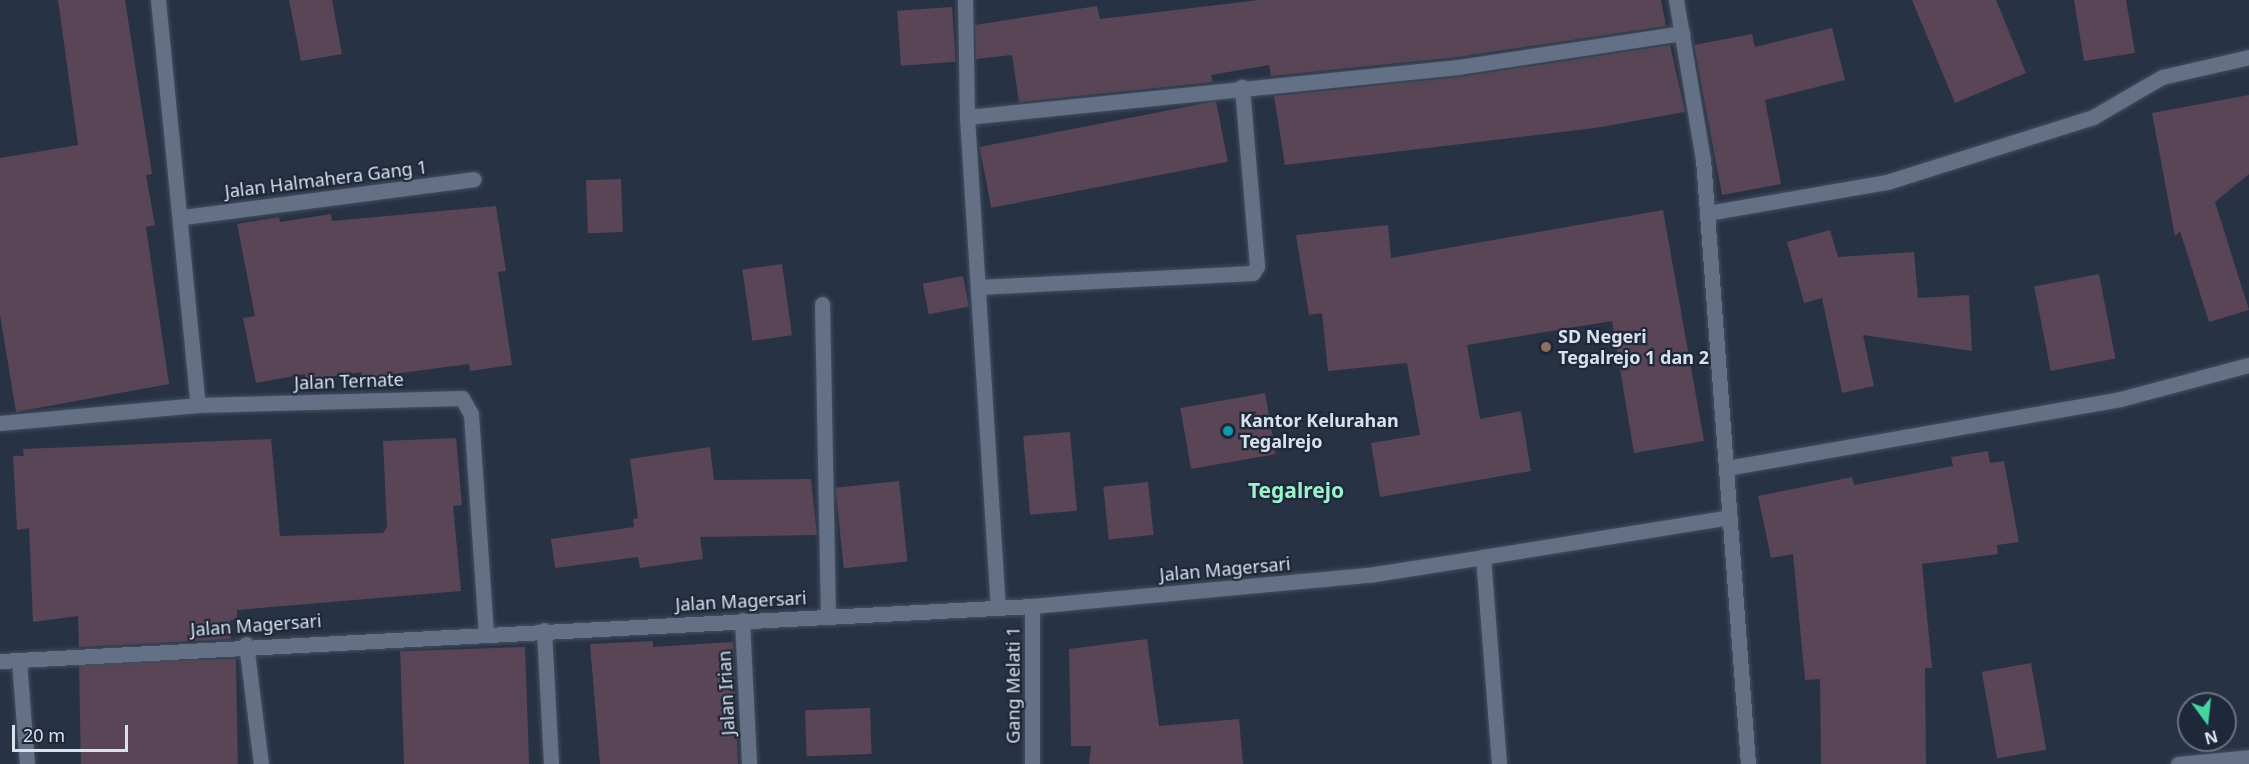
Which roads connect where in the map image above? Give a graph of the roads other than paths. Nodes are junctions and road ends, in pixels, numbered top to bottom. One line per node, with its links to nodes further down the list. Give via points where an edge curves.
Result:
1 (965, 0): 7 (street)
2 (1676, 0): 4 (street)
3 (163, 1): 10 (street)
4 (1682, 33): 6 (street, via 1458,67); 9 (street)
5 (2249, 57): 9 (street, via 2162,76 2093,117 1887,182)
6 (1242, 87): 7 (street); 11 (street, via 1257,266 1253,273)
7 (967, 117): 11 (street)
8 (474, 179): 10 (street, Jalan Halmahera Gang 1)
9 (1707, 213): 16 (street)
10 (183, 217): 14 (street)
11 (978, 286): 20 (street)
12 (822, 304): 21 (street)
13 (2249, 365): 16 (street, via 2120,399)
14 (198, 405): 15 (street, Jalan Ternate); 24 (street, Jalan Ternate, via 466,400)
15 (0, 423)
16 (1726, 468): 17 (street)
17 (1730, 517): 18 (street, Jalan Magersari); 35 (street)
18 (1483, 557): 19 (street, Jalan Magersari, via 1375,574); 34 (street)
19 (1032, 606): 20 (street, Jalan Magersari); 33 (street, Gang Melati 1)
20 (998, 608): 21 (street, Jalan Magersari)
21 (828, 616): 22 (street, Jalan Magersari)
22 (742, 620): 23 (street, Jalan Magersari); 32 (street, Jalan Irian)
23 (544, 630): 24 (street, Jalan Magersari); 31 (street)
24 (486, 632): 25 (street, Jalan Magersari)
25 (246, 645): 27 (street, Jalan Magersari); 30 (street)
26 (0, 661): 27 (street, Jalan Magersari)
27 (19, 661): 29 (street)
28 (2249, 757): 36 (street)
29 (27, 764)
30 (261, 764)
31 (551, 764)
32 (749, 764)
33 (1032, 764)
34 (1498, 764)
35 (1748, 764)
36 (2178, 764)

